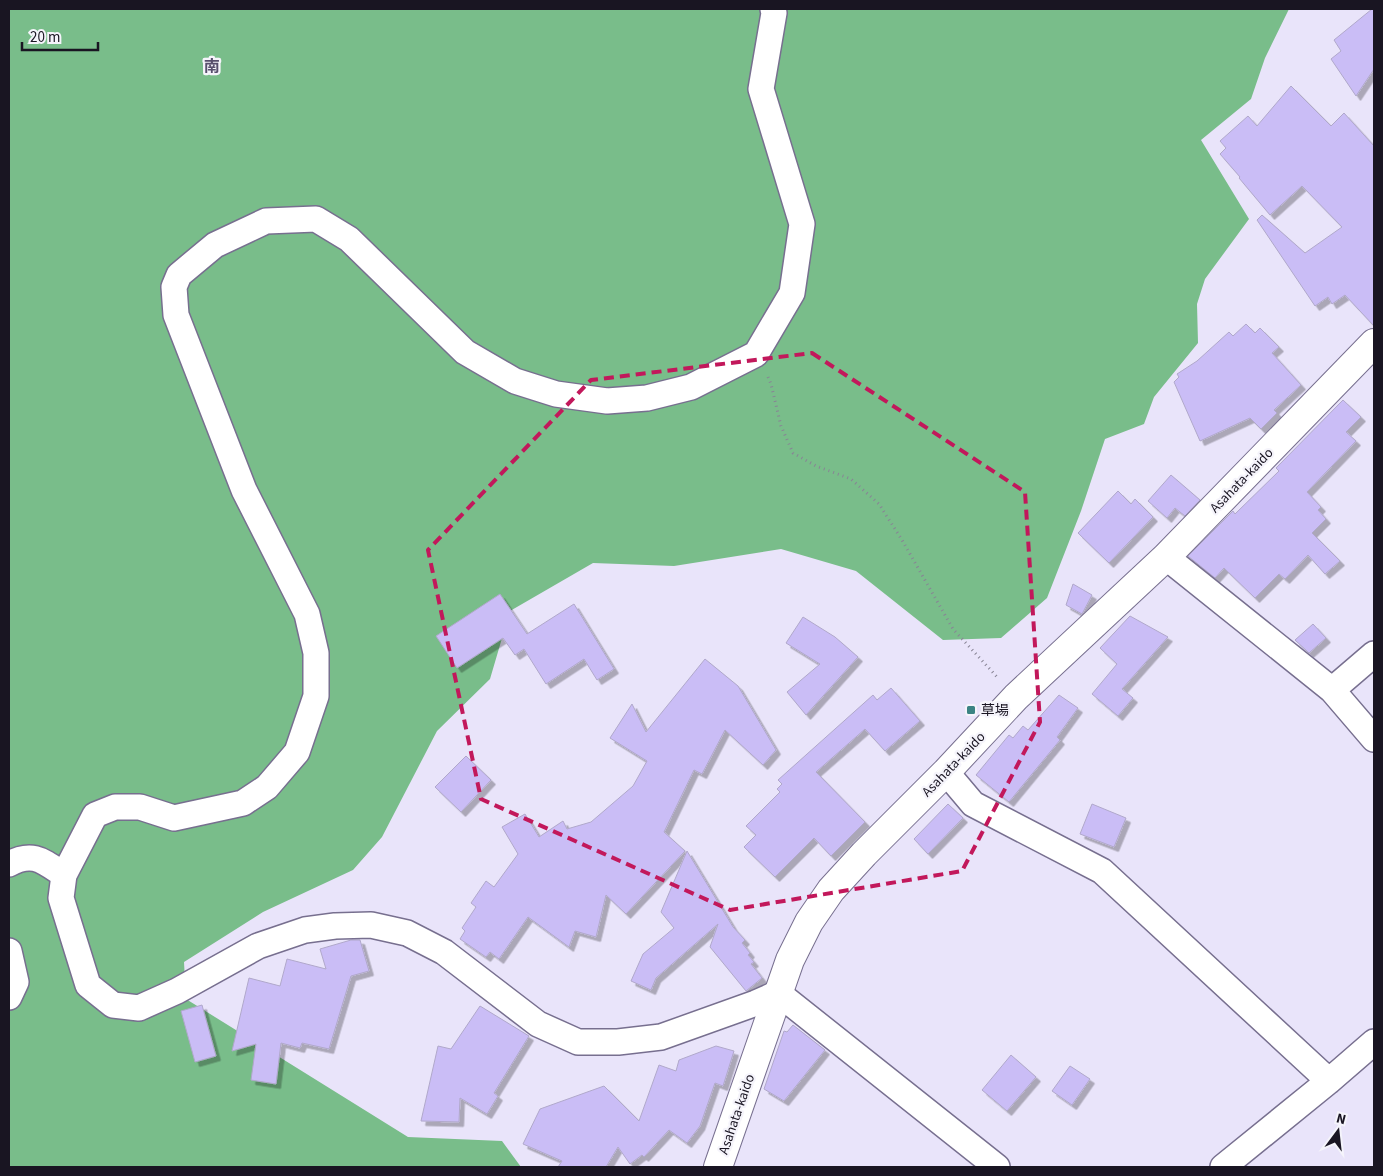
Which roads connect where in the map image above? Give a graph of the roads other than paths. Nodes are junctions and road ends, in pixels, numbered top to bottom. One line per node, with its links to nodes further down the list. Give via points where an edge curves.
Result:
1 (773, 9): 9 (street, via 760,89 802,224 792,293 756,354 690,387 647,398 607,400 556,394 515,381 465,352 349,239 316,219 266,221 215,245 179,275 174,287 176,315 244,490 307,614 316,653 316,696 297,752 267,787 242,803 174,818 140,807 115,807 95,815)
2 (1374, 343): 3 (street, Asahata-kaido)
3 (1166, 557): 5 (street); 7 (street, Asahata-kaido, via 1016,697)
4 (1374, 654): 5 (street)
5 (1332, 690): 6 (street)
6 (1374, 739)
7 (946, 772): 11 (street, Asahata-kaido, via 831,890 809,922); 14 (street, via 973,804 1102,871)
8 (9, 864): 9 (street, via 22,857 42,860)
9 (64, 875): 11 (street, via 61,898 88,985 113,1005 140,1008 258,946 305,930 371,925 407,933 444,952 538,1024 578,1042 661,1037)
10 (9, 951): 12 (street, via 16,982)
11 (778, 993): 15 (street, Asahata-kaido); 16 (street)
12 (9, 997)
13 (1374, 1042): 14 (street)
14 (1329, 1081): 17 (street)
15 (718, 1167)
16 (997, 1167)
17 (1223, 1167)

